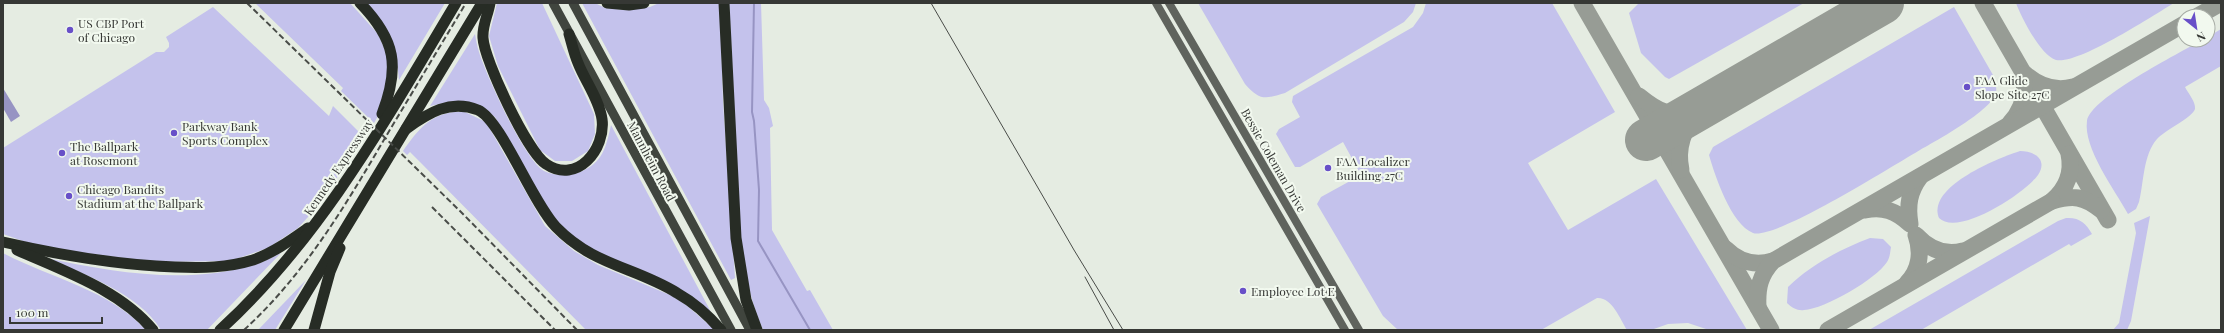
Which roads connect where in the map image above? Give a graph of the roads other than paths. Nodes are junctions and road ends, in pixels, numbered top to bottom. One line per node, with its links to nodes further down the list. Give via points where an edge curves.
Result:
1 (360, 3): 14 (highway, via 389,44 393,61 391,92)
2 (456, 3): 14 (highway, Kennedy Expressway)
3 (482, 3): 13 (highway)
4 (490, 3): 12 (highway, via 483,27 483,39 490,64 534,152 547,165 566,169 587,162 594,155 602,131 602,118 577,62)
5 (553, 3): 12 (main road, Mannheim Road)
6 (573, 3): 24 (main road, Mannheim Road)
7 (608, 3): 8 (highway)
8 (644, 3)
9 (724, 3): 25 (highway, via 736,238 746,300)
10 (1156, 3): 26 (street, Bessie Coleman Drive)
11 (1169, 3): 27 (street, Bessie Coleman Drive)
12 (569, 34): 23 (main road, Mannheim Road)
13 (406, 129): 15 (highway); 22 (highway, via 440,108 466,107 486,115 500,134 535,200 555,226 603,262 688,299)
14 (374, 137): 16 (highway, Kennedy Expressway)
15 (355, 212): 20 (highway); 21 (highway, via 330,272)
16 (317, 222): 17 (highway, via 275,250 254,260 209,268 140,266 89,260); 19 (highway, Kennedy Expressway, via 264,286)
17 (3, 242): 18 (highway, via 113,296 144,319)
18 (153, 330)
19 (220, 330)
20 (284, 330)
21 (314, 330)
22 (721, 330)
23 (731, 330)
24 (750, 330)
25 (757, 330)
26 (1345, 330)
27 (1359, 330)

